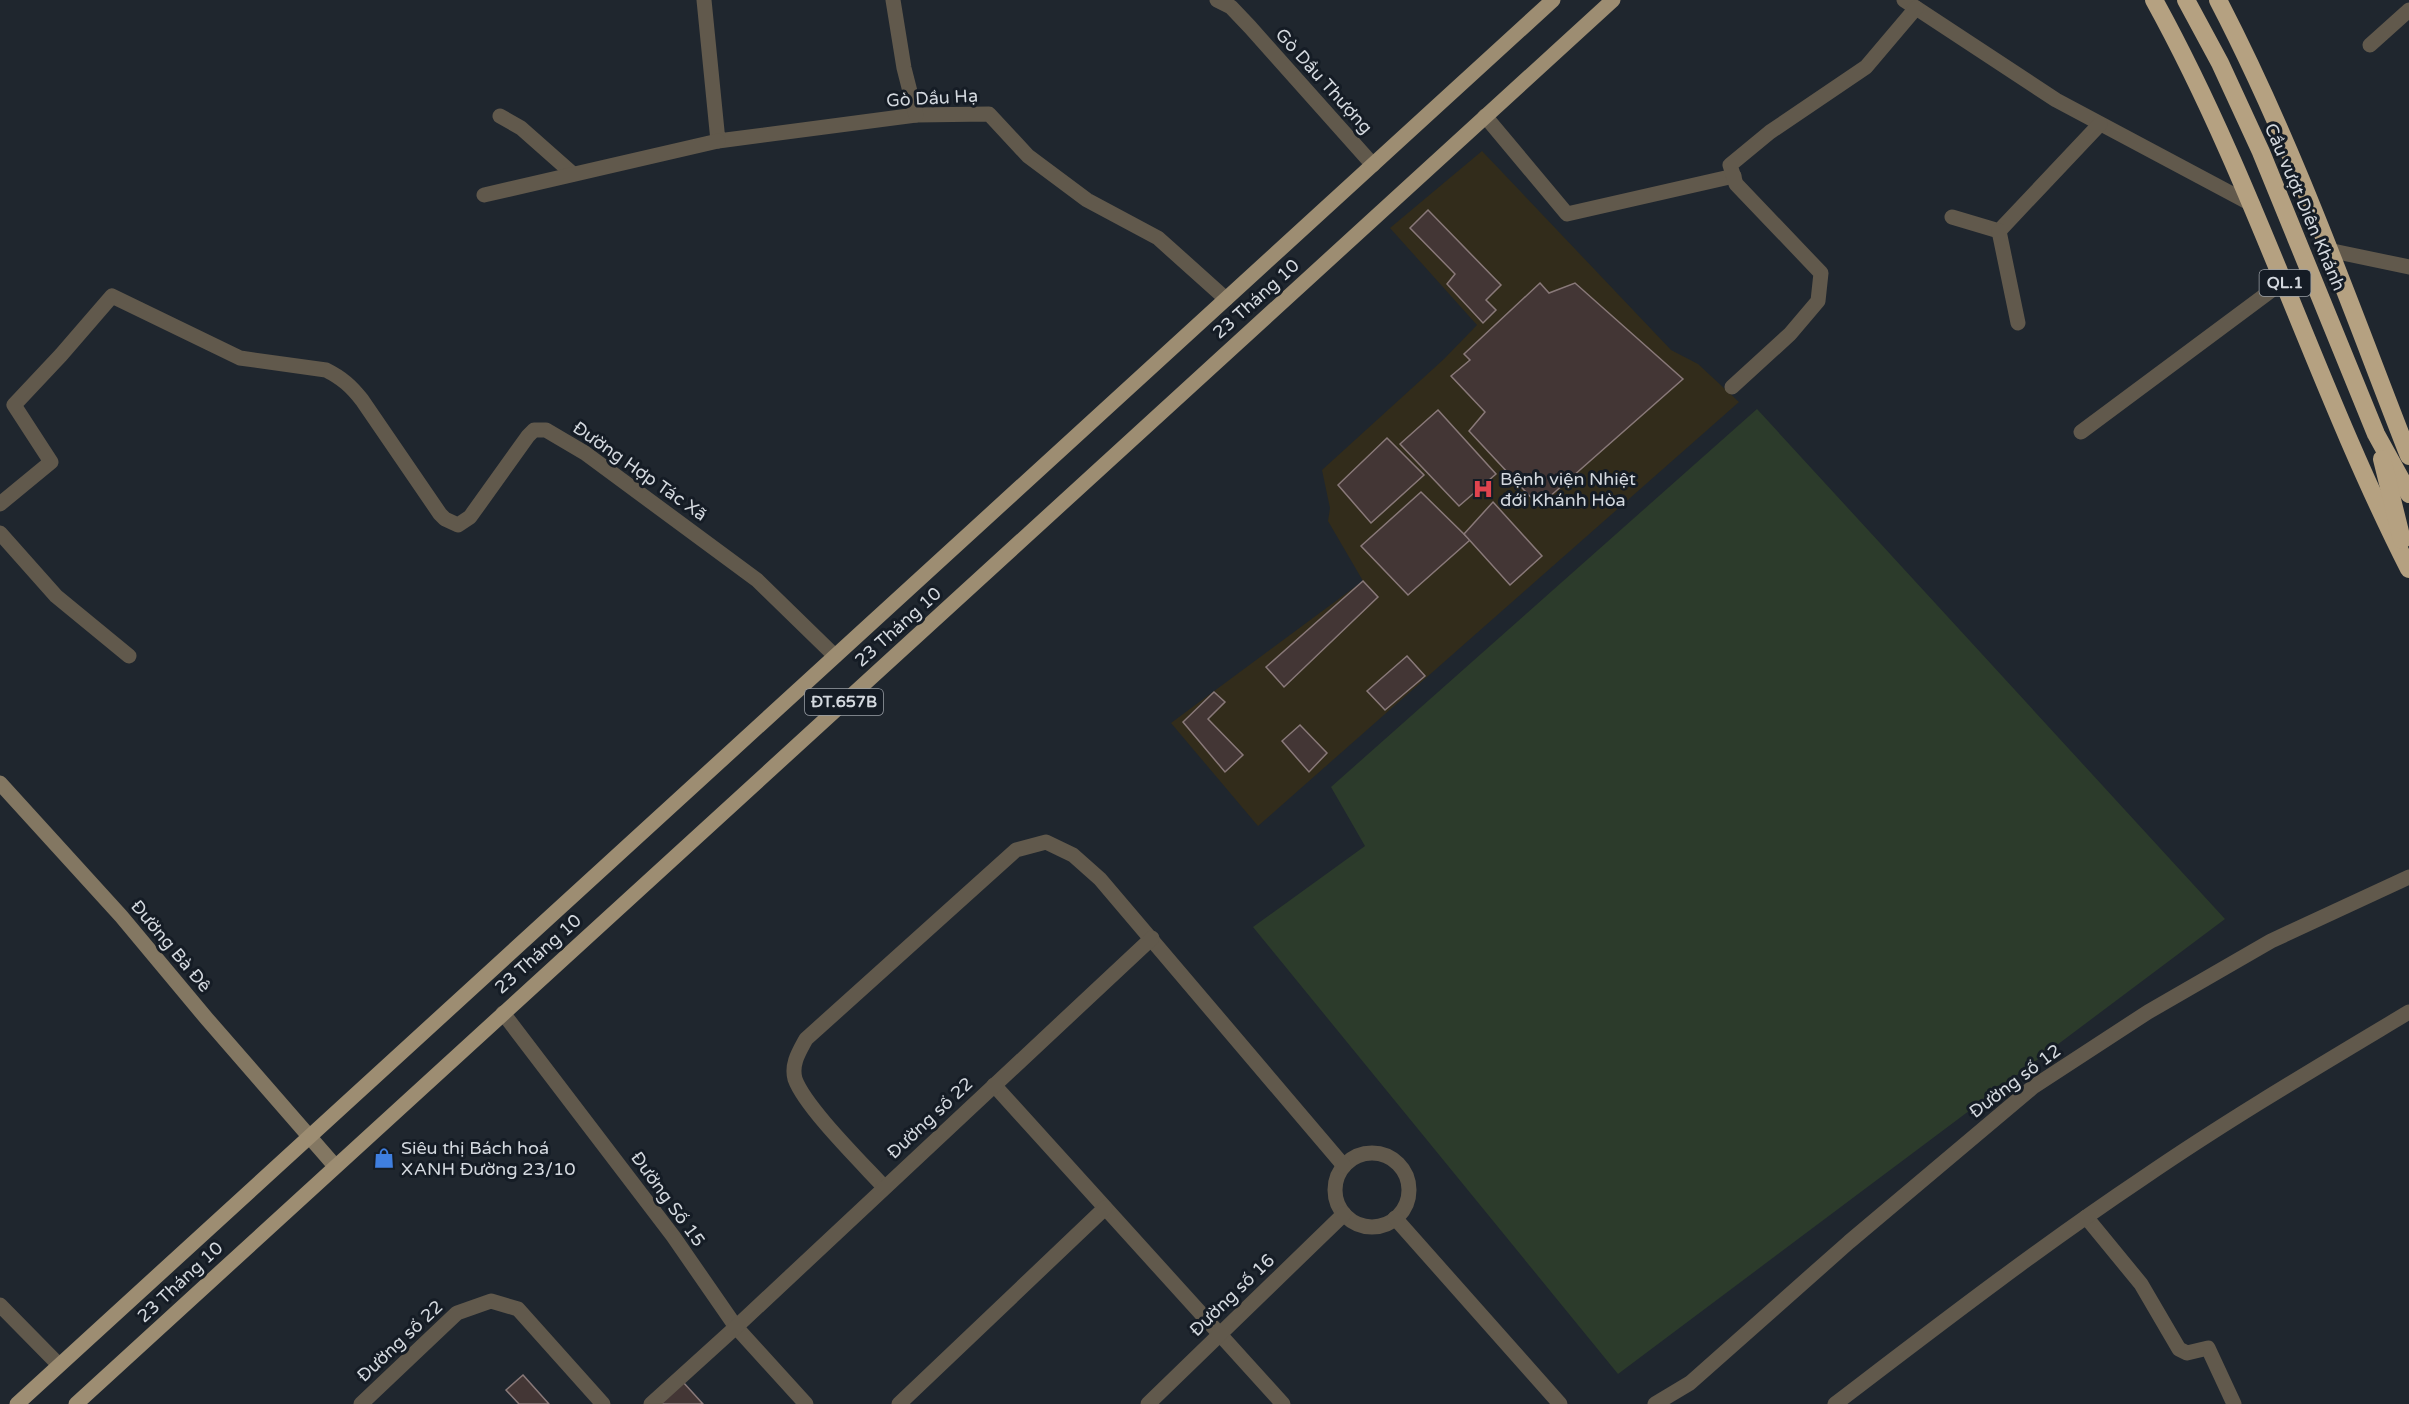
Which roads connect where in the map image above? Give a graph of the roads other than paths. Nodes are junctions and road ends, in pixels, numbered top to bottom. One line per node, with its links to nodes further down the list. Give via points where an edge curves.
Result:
1 (704, 0): 16 (street)
2 (893, 0): 13 (street)
3 (1217, 0): 17 (street, Gò Dầu Thượng, via 1250,27)
4 (1553, 0): 17 (main road, 23 Tháng 10 / ĐT.657B)
5 (1613, 0): 14 (main road, 23 Tháng 10 / ĐT.657B)
6 (2154, 0): 21 (highway, QL.1, via 2209,106)
7 (2186, 0): 31 (highway, Cầu vượt Diên Khánh / QL.1, via 2261,152)
8 (2218, 0): 24 (highway, QL.1, via 2255,75)
9 (1910, 4): 15 (street, via 2056,100); 19 (street, via 1866,67 1770,132 1730,165)
10 (2409, 10): 11 (street)
11 (2370, 45)
12 (500, 116): 18 (street, via 521,128)
13 (916, 116): 16 (street, Gò Dầu Hạ); 27 (street, Gò Dầu Hạ, via 990,114 1028,156 1087,200 1158,238)
14 (1485, 116): 19 (street, via 1567,214); 42 (main road, 23 Tháng 10 / ĐT.657B)
15 (2100, 124): 21 (street); 23 (street)
16 (718, 141): 18 (street, Gò Dầu Hạ)
17 (1373, 165): 27 (main road, 23 Tháng 10 / ĐT.657B)
18 (573, 174): 20 (street, Gò Dầu Hạ)
19 (1734, 176): 29 (street, via 1737,184 1821,273 1818,301 1790,334)
20 (484, 195)
21 (2253, 206): 26 (highway, QL.1)
22 (1952, 217): 23 (street)
23 (1999, 231): 28 (street)
24 (2328, 250): 25 (street); 32 (highway, QL.1)
25 (2409, 267)
26 (2284, 281): 30 (street); 36 (highway, QL.1, via 2379,510)
27 (1226, 299): 38 (main road, 23 Tháng 10 / ĐT.657B)
28 (2019, 323)
29 (1732, 387)
30 (2080, 432)
31 (2376, 434): 33 (highway, Cầu vượt Diên Khánh / QL.1); 36 (highway, Cầu vượt Diên Khánh / QL.1)
32 (2409, 456)
33 (2409, 494)
34 (0, 504): 38 (street, Đường Hợp Tác Xã, via 51,462 14,405 112,296 240,358 326,370 339,376 362,400 440,514 451,523 458,525 470,517 528,436 534,430 546,430 619,477 757,580)
35 (0, 533): 37 (street, via 56,596)
36 (2409, 568)
37 (129, 656)
38 (835, 656): 45 (main road, 23 Tháng 10 / ĐT.657B)
39 (0, 783): 45 (street, Đường Bà Đê, via 121,916)
40 (2409, 877): 56 (street, Đường số 12, via 2271,941 2148,1012 2033,1087)
41 (1152, 938): 44 (street, Đường số 22); 47 (street); 48 (street, via 1100,879 1073,855 1046,842 1016,850 806,1039 795,1058 795,1078 808,1102)
42 (503, 1012): 46 (main road, 23 Tháng 10 / ĐT.657B); 54 (street, Đường Số 15, via 666,1227)
43 (2409, 1012): 51 (street, via 2263,1100)
44 (994, 1085): 48 (street, Đường số 22); 49 (street)
45 (308, 1138): 46 (street, Đường Bà Đê); 55 (main road, 23 Tháng 10 / ĐT.657B)
46 (335, 1166): 58 (main road, 23 Tháng 10 / ĐT.657B)
47 (1344, 1166): 50 (street, via 1335,1190); 52 (street, via 1353,1158 1377,1153 1398,1164 1409,1186 1404,1209)
48 (884, 1187): 54 (street, Đường số 22)
49 (1105, 1208): 63 (street); 65 (street)
50 (1344, 1214): 52 (street, via 1374,1227); 64 (street, Đường số 16)
51 (2086, 1217): 69 (street); 70 (street, via 2141,1284 2180,1349 2192,1352 2208,1348)
52 (1395, 1218): 66 (street)
53 (0, 1305): 55 (street)
54 (736, 1327): 61 (street); 62 (street, Đường Số 15)
55 (59, 1365): 57 (main road, 23 Tháng 10 / ĐT.657B)
56 (1690, 1383): 67 (street, Đường số 12); 68 (street, Đường số 12)
57 (17, 1404)
58 (76, 1404)
59 (361, 1404): 60 (street, Đường số 22, via 457,1313 491,1301 518,1309)
60 (603, 1404)
61 (651, 1404)
62 (806, 1404)
63 (899, 1404)
64 (1148, 1404)
65 (1282, 1404)
66 (1560, 1404)
67 (1654, 1404)
68 (1677, 1404)
69 (1834, 1404)
70 (2234, 1404)

